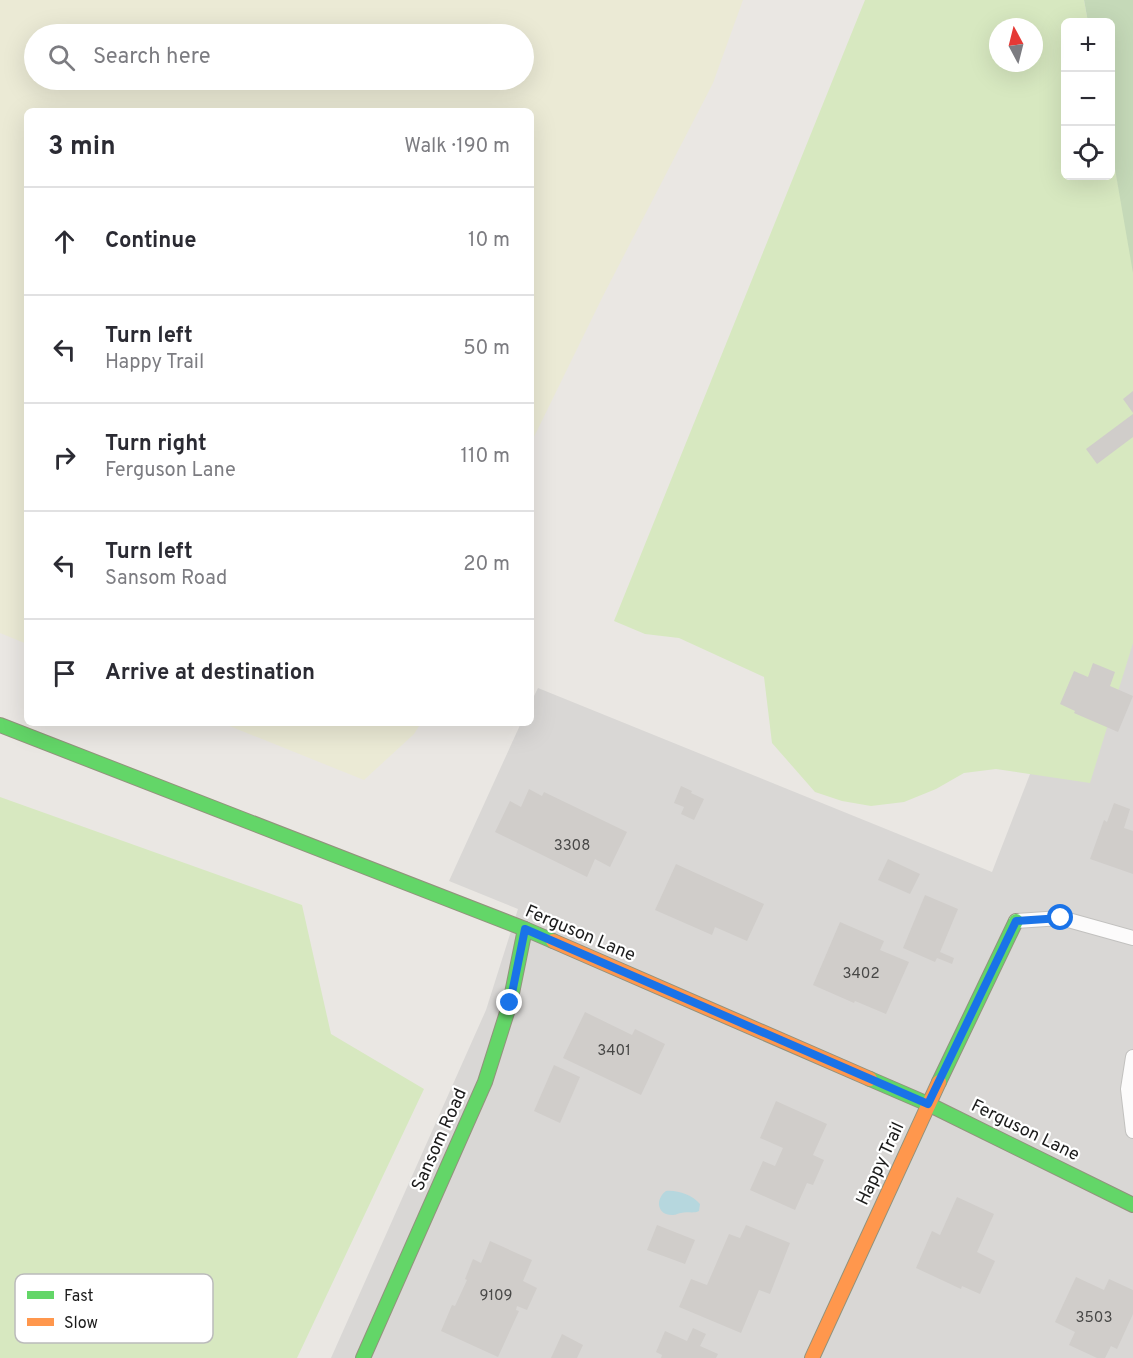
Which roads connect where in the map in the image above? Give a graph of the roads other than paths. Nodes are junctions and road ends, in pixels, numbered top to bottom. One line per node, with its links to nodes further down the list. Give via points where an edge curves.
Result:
1 (0, 725): 3 (street, Ferguson Lane)
2 (1016, 921): 4 (lane, via 1061,918); 6 (street, Happy Trail)
3 (525, 929): 6 (street, Ferguson Lane); 9 (street, Sansom Road, via 510,1003 485,1082)
4 (1133, 938)
5 (1133, 1057): 7 (lane, via 1128,1089)
6 (928, 1104): 8 (street, Ferguson Lane); 10 (street, Happy Trail)
7 (1133, 1131)
8 (1133, 1205)
9 (363, 1358)
10 (812, 1358)

